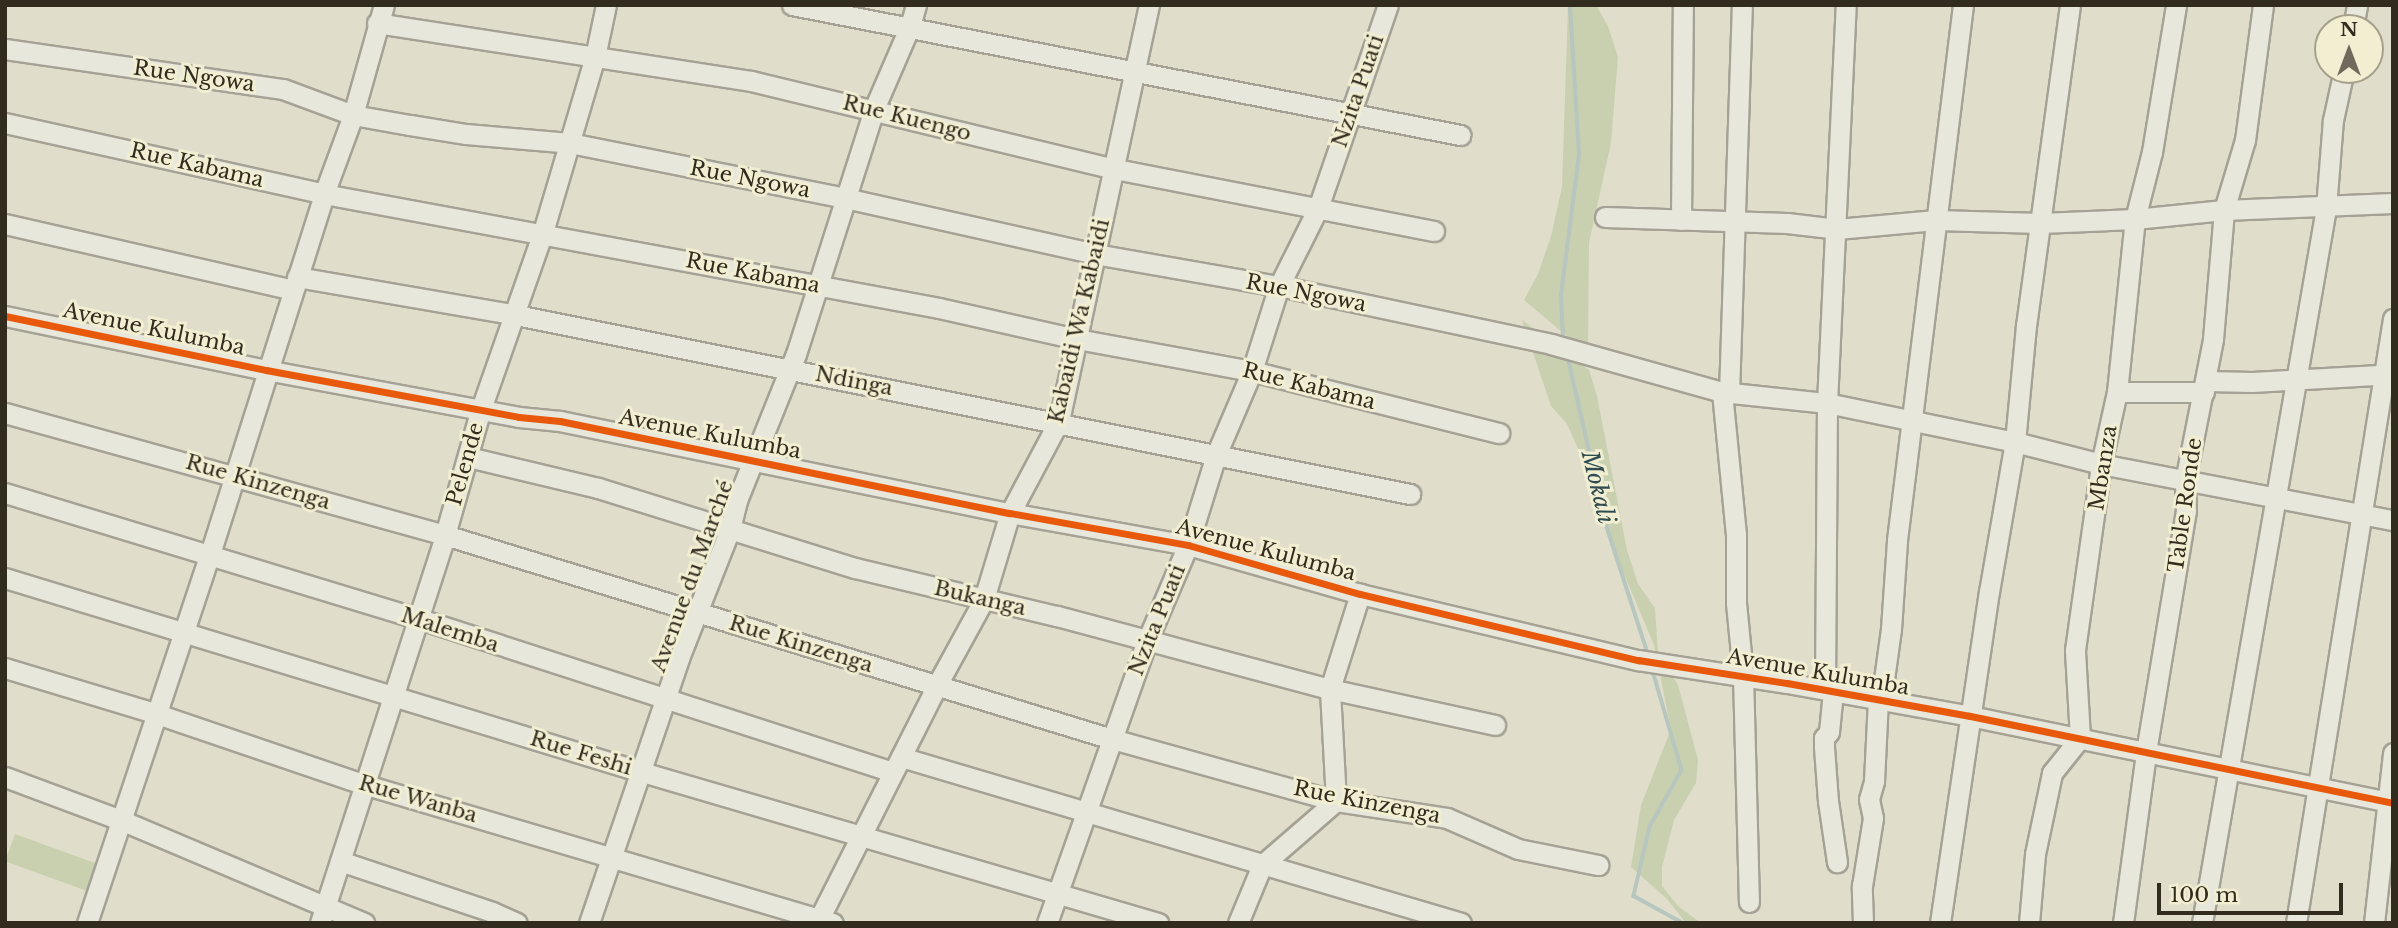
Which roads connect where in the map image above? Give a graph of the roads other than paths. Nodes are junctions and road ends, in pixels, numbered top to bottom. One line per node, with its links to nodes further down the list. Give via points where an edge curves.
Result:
1 (606, 5): 16 (street, Pelende)
2 (792, 5): 14 (street)
3 (916, 5): 14 (street, Avenue du Marché)
4 (1149, 5): 17 (street, Kabaidi Wa Kabaidi)
5 (1388, 5): 20 (street, Nzita Puati)
6 (1683, 5): 34 (street)
7 (1742, 5): 36 (street)
8 (1846, 5): 39 (street)
9 (1963, 5): 35 (street)
10 (2070, 5): 37 (street)
11 (2176, 5): 33 (street, Mbanza, via 2152,152)
12 (2263, 5): 31 (street, Table Ronde, via 2245,140)
13 (381, 14): 16 (street, Rue Kuengo); 21 (street)
14 (910, 26): 17 (street); 19 (street, Avenue du Marché)
15 (5, 49): 21 (street, Rue Ngowa, via 283,89)
16 (595, 57): 19 (street, Rue Kuengo, via 751,81); 24 (street, Pelende)
17 (1136, 72): 20 (street); 25 (street, Kabaidi Wa Kabaidi)
18 (2341, 84): 30 (street, via 2333,120)
19 (874, 109): 25 (street, Rue Kuengo); 27 (street, Avenue du Marché)
20 (1350, 113): 23 (street); 29 (street, Nzita Puati)
21 (353, 115): 24 (street, Rue Ngowa, via 466,134); 26 (street)
22 (5, 123): 26 (street, Rue Kabama)
23 (1460, 135)
24 (570, 143): 27 (street, Rue Ngowa); 41 (street, Pelende)
25 (1115, 169): 29 (street, Rue Kuengo); 42 (street, Kabaidi Wa Kabaidi)
26 (324, 194): 41 (street, Rue Kabama); 43 (street)
27 (845, 198): 42 (street, Rue Ngowa); 44 (street, Avenue du Marché)
28 (2393, 203): 30 (street)
29 (1318, 208): 40 (street, Rue Kuengo); 45 (street, Nzita Puati)
30 (2326, 208): 31 (street); 54 (street)
31 (2224, 210): 33 (street); 55 (street, Table Ronde)
32 (1605, 216): 34 (street)
33 (2135, 219): 37 (street); 56 (street, Mbanza)
34 (1681, 220): 36 (street)
35 (1936, 220): 37 (street); 39 (street); 62 (street)
36 (1736, 221): 39 (street); 57 (street)
37 (2040, 223): 64 (street)
38 (5, 224): 43 (street, Ndinga)
39 (1837, 229): 58 (street)
40 (1434, 230)
41 (542, 232): 44 (street, Rue Kabama); 46 (street, Pelende)
42 (1095, 254): 45 (street, Rue Ngowa); 49 (street, Kabaidi Wa Kabaidi)
43 (295, 284): 46 (street, Ndinga); 51 (street)
44 (817, 285): 49 (street, Rue Kabama); 50 (street, Avenue du Marché)
45 (1279, 286): 52 (street, Nzita Puati); 57 (street, Rue Ngowa, via 1551,344)
46 (516, 315): 50 (street, Ndinga); 59 (street, Pelende)
47 (5, 316): 51 (street, Avenue Kulumba)
48 (2393, 318): 53 (street)
49 (1077, 339): 52 (street, Rue Kabama); 61 (street, Kabaidi Wa Kabaidi)
50 (789, 368): 61 (street, Ndinga); 67 (street, Avenue du Marché)
51 (266, 370): 59 (street, Avenue Kulumba); 69 (street)
52 (1252, 371): 63 (street, Rue Kabama); 65 (street, Nzita Puati)
53 (2388, 374): 54 (street); 75 (street, via 2369,458)
54 (2294, 379): 55 (street); 73 (street)
55 (2205, 386): 56 (street); 70 (street, Table Ronde)
56 (2117, 392): 68 (street, Mbanza)
57 (1726, 393): 58 (street, Rue Ngowa); 89 (street)
58 (1827, 403): 62 (street, Rue Ngowa); 92 (street)
59 (481, 408): 66 (street, Pelende); 67 (street, Avenue Kulumba)
60 (5, 413): 69 (street, Rue Kinzenga)
61 (1059, 421): 65 (street, Ndinga); 74 (street, Kabaidi Wa Kabaidi)
62 (1913, 421): 64 (street, Rue Ngowa); 94 (street)
63 (1499, 433)
64 (2015, 442): 68 (street, Rue Ngowa); 97 (street)
65 (1216, 455): 72 (street, Ndinga); 79 (street, Nzita Puati)
66 (468, 457): 77 (street, Bukanga, via 598,488); 78 (street, Pelende)
67 (753, 461): 74 (street, Avenue Kulumba); 77 (street, Avenue du Marché)
68 (2101, 464): 70 (street, Rue Ngowa); 100 (street, Mbanza, via 2075,650)
69 (233, 474): 78 (street, Rue Kinzenga); 80 (street)
70 (2185, 481): 73 (street, Rue Ngowa); 101 (street, Table Ronde, via 2186,511)
71 (5, 493): 80 (street, Malemba)
72 (1410, 494)
73 (2276, 499): 75 (street, Rue Ngowa); 104 (street)
74 (1010, 513): 79 (street, Avenue Kulumba); 83 (street, Kabaidi Wa Kabaidi)
75 (2363, 516): 76 (street, Rue Ngowa); 108 (street)
76 (2393, 520)
77 (730, 529): 83 (street, Bukanga, via 855,568); 84 (street, Avenue du Marché)
78 (445, 535): 84 (street, Rue Kinzenga); 85 (street, Pelende)
79 (1188, 545): 82 (street, Avenue Kulumba); 87 (street, Nzita Puati)
80 (209, 557): 85 (street, Malemba); 86 (street)
81 (5, 578): 86 (street, Rue Feshi)
82 (1360, 594): 89 (street, Avenue Kulumba, via 1637,660); 91 (street)
83 (984, 599): 87 (street, Bukanga); 90 (street, Kabaidi Wa Kabaidi)
84 (697, 612): 90 (street, Rue Kinzenga); 95 (street, Avenue du Marché)
85 (417, 618): 93 (street, Pelende); 95 (street, Malemba)
86 (183, 631): 93 (street, Rue Feshi); 96 (street)
87 (1147, 641): 91 (street, Bukanga); 99 (street, Nzita Puati)
88 (5, 668): 96 (street, Rue Wanba)
89 (1742, 675): 92 (street, Avenue Kulumba); 120 (street)
90 (937, 685): 99 (street, Rue Kinzenga); 103 (street, Kabaidi Wa Kabaidi)
91 (1330, 689): 98 (street, Bukanga); 109 (street)
92 (1829, 690): 94 (street, Avenue Kulumba); 116 (street, via 1829,732 1824,747)
93 (392, 696): 105 (street, Rue Feshi); 107 (street, Pelende)
94 (1880, 700): 97 (street, Avenue Kulumba); 131 (street)
95 (666, 701): 103 (street, Malemba); 105 (street, Avenue du Marché)
96 (157, 714): 107 (street, Rue Wanba); 112 (street)
97 (1970, 716): 100 (street, Avenue Kulumba); 132 (street)
98 (1496, 725)
99 (1112, 738): 109 (street, Rue Kinzenga); 111 (street, Nzita Puati)
100 (2080, 738): 101 (street, Avenue Kulumba); 133 (street, via 2052,773 2035,854)
101 (2146, 752): 104 (street, Avenue Kulumba); 134 (street, Table Ronde)
102 (2393, 753): 110 (street)
103 (897, 764): 111 (street, Malemba); 113 (street, Kabaidi Wa Kabaidi)
104 (2229, 770): 108 (street, Avenue Kulumba); 135 (street)
105 (642, 772): 113 (street, Rue Feshi); 114 (street, Avenue du Marché)
106 (5, 777): 112 (street)
107 (363, 784): 114 (street, Rue Wanba); 115 (street, Pelende)
108 (2318, 788): 110 (street, Avenue Kulumba); 136 (street)
109 (1336, 800): 117 (street); 118 (street, Rue Kinzenga, via 1447,818 1518,849)
110 (2390, 802): 137 (street)
111 (1088, 813): 117 (street, Malemba); 119 (street, Nzita Puati)
112 (123, 821): 121 (street); 123 (street)
113 (861, 836): 119 (street, Rue Feshi); 122 (street, Kabaidi Wa Kabaidi)
114 (614, 856): 122 (street, Rue Wanba); 126 (street, Avenue du Marché)
115 (340, 861): 121 (street, Pelende); 125 (street)
116 (1838, 862)
117 (1262, 865): 129 (street); 130 (street, Malemba)
118 (1598, 865)
119 (1057, 893): 127 (street, Nzita Puati); 128 (street, Rue Feshi)
120 (1749, 902)
121 (321, 915): 124 (street)
122 (823, 921)
123 (87, 923)
124 (365, 923)
125 (517, 923)
126 (589, 923)
127 (1047, 923)
128 (1158, 923)
129 (1238, 923)
130 (1461, 923)
131 (1863, 923)
132 (1940, 923)
133 (2029, 923)
134 (2123, 923)
135 (2202, 923)
136 (2296, 923)
137 (2374, 923)

